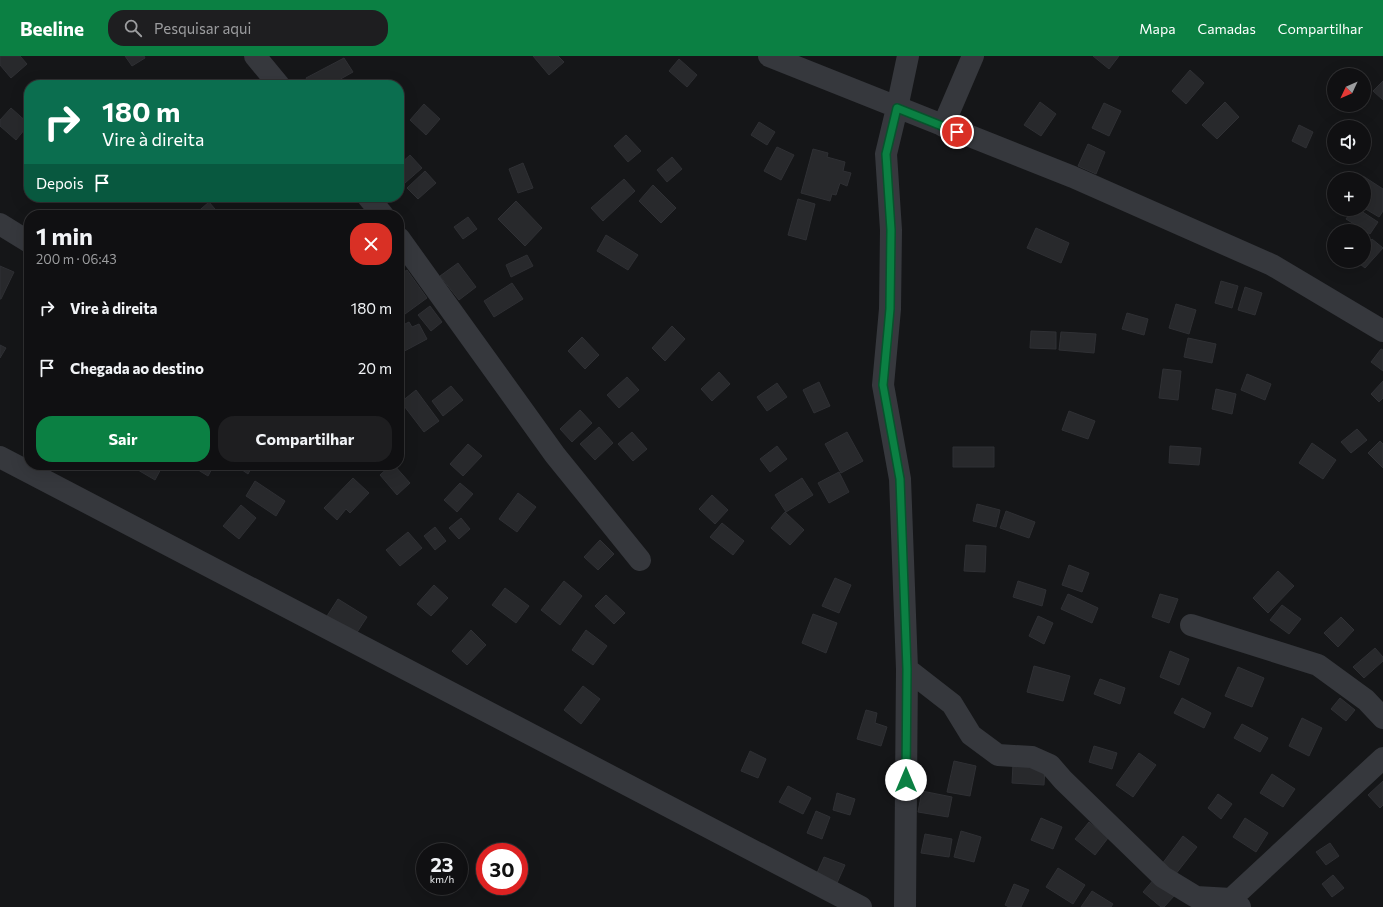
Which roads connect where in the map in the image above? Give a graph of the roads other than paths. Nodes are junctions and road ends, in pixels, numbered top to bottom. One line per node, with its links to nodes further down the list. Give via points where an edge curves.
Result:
1 (255, 56): 5 (street)
2 (769, 56): 6 (street)
3 (908, 56): 6 (street)
4 (973, 56): 7 (street)
5 (275, 80)
6 (897, 108): 7 (street); 19 (street, via 886,154 891,230 890,309 883,385 900,479)
7 (943, 126): 13 (street, via 1073,178 1272,265)
8 (372, 202): 9 (street)
9 (379, 210)
10 (0, 224): 11 (street)
11 (24, 239)
12 (404, 245): 17 (street, via 555,455)
13 (1383, 331)
14 (0, 457): 15 (street)
15 (24, 470)
16 (25, 470): 23 (street)
17 (640, 560)
18 (1191, 625): 20 (street, via 1318,665 1366,700)
19 (907, 669): 22 (street, via 952,704 971,735 998,755 1032,757 1050,765 1163,877 1196,897); 24 (street)
20 (1383, 718)
21 (1383, 758): 22 (street)
22 (1236, 903)
23 (861, 907)
24 (905, 907)

